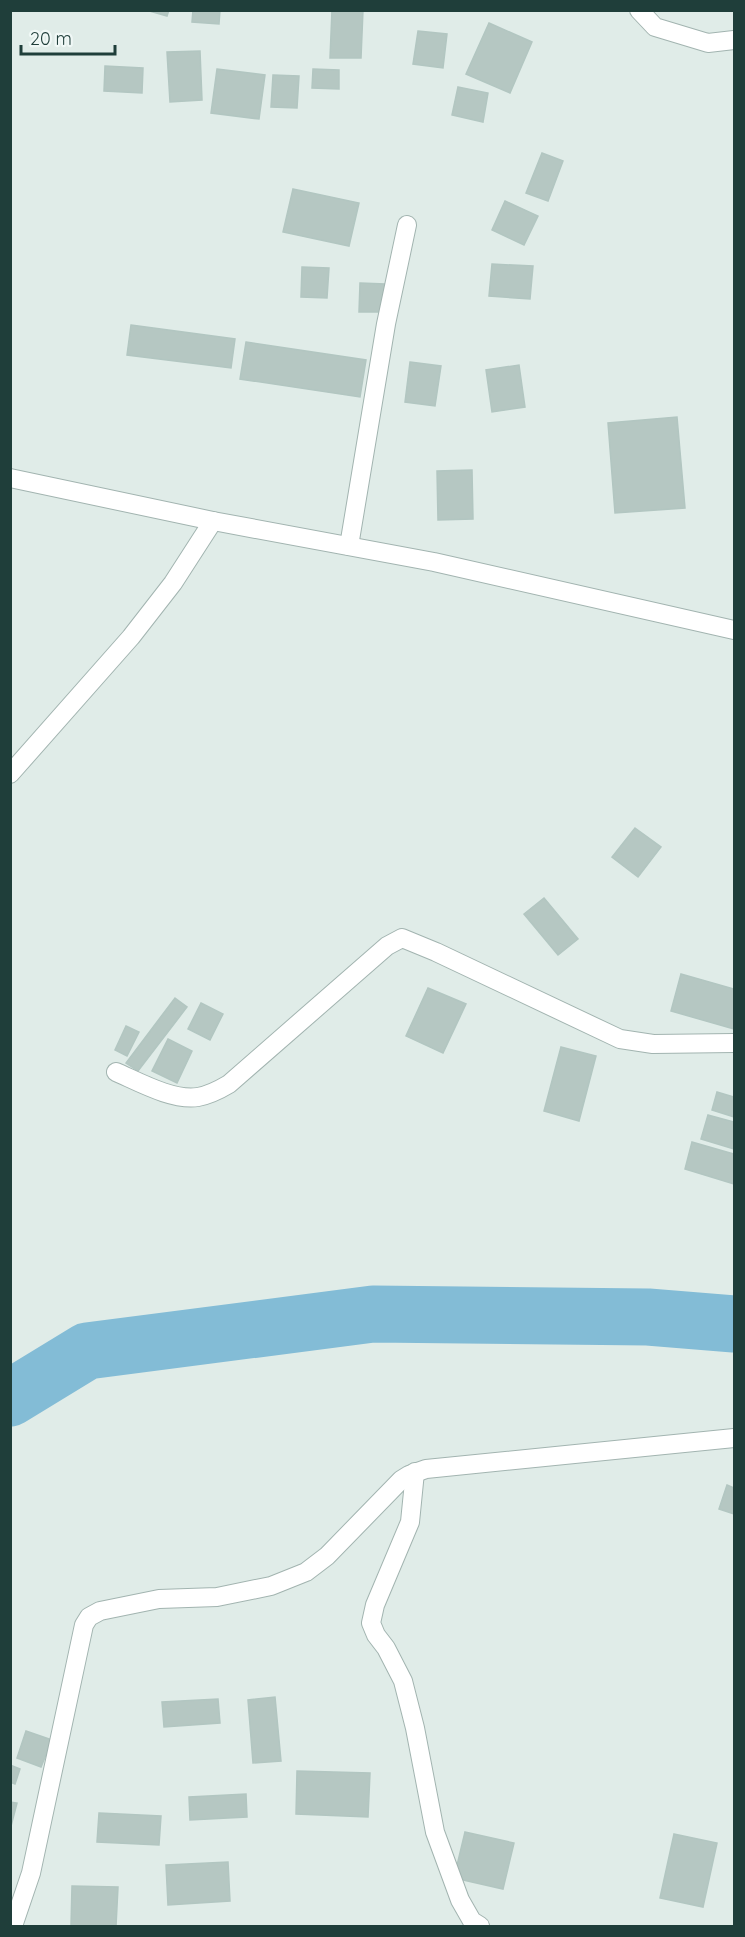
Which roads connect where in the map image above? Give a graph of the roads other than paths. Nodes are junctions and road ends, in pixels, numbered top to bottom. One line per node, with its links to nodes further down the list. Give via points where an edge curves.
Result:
1 (639, 10): 2 (street, via 655,27 708,43)
2 (735, 40)
3 (407, 225): 6 (street, via 386,324)
4 (10, 478): 5 (street)
5 (213, 521): 6 (street); 8 (street, via 131,638)
6 (349, 546): 7 (street)
7 (735, 630)
8 (10, 774)
9 (735, 1043): 10 (street, via 653,1044 620,1039 402,938 387,946 229,1084 212,1093 177,1097)
10 (116, 1072)
11 (735, 1438): 12 (street)
12 (414, 1472): 13 (street, via 306,1572 271,1586 217,1596 159,1599 100,1611 89,1617 84,1625 31,1873); 14 (street, via 410,1522 371,1623 403,1681 435,1832 460,1900 472,1921)
13 (13, 1926)
14 (480, 1926)

